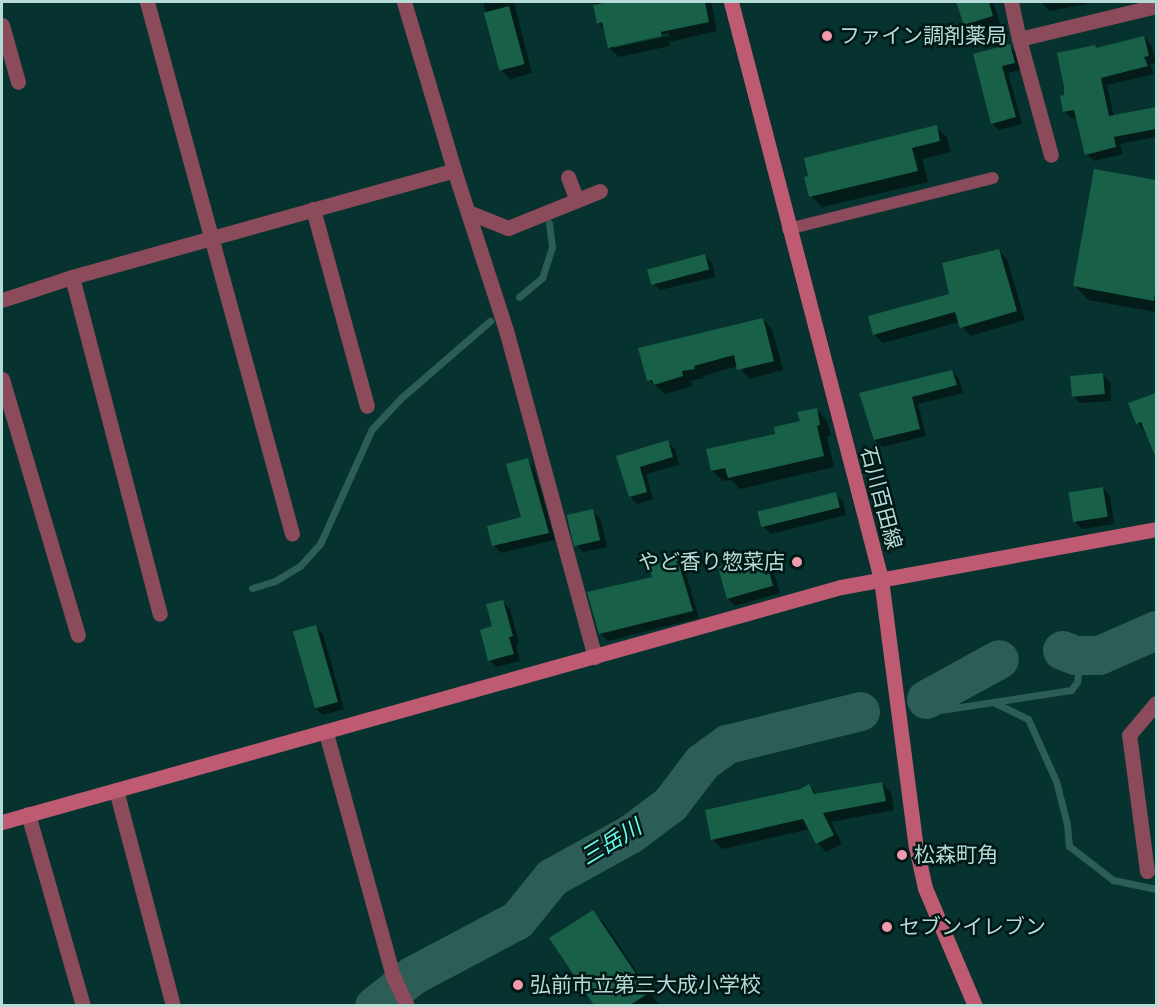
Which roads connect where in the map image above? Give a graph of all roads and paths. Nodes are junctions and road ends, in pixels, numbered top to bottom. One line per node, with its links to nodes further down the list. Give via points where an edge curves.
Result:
1 (147, 2): 18 (street)
2 (404, 2): 10 (street)
3 (730, 2): 17 (street, 石川百田線)
4 (1011, 2): 7 (street)
5 (1156, 6): 7 (street)
6 (2, 25): 8 (street)
7 (1019, 39): 9 (street)
8 (18, 82)
9 (1051, 155)
10 (454, 170): 15 (street); 16 (street)
11 (568, 177): 14 (street)
12 (993, 178): 17 (lane)
13 (600, 191): 14 (street)
14 (577, 200): 16 (street, via 507,228)
15 (313, 209): 18 (street); 22 (street)
16 (468, 213): 28 (street, via 506,330)
17 (788, 229): 25 (street, 石川百田線)
18 (211, 238): 19 (street); 24 (street)
19 (72, 277): 20 (street); 26 (street)
20 (2, 300)
21 (2, 379): 27 (street)
22 (367, 406)
23 (1156, 529): 25 (street)
24 (292, 534)
25 (881, 579): 28 (street); 38 (street, 石川百田線, via 918,857 925,888)
26 (160, 614)
27 (78, 636)
28 (595, 657): 30 (street)
29 (1156, 703): 34 (street, via 1129,735)
30 (326, 733): 31 (street); 35 (street, via 393,976)
31 (116, 790): 32 (street); 37 (street)
32 (28, 814): 33 (street); 36 (street)
33 (2, 822)
34 (1147, 871)
35 (405, 1001)
36 (83, 1005)
37 (173, 1005)
38 (975, 1005)

